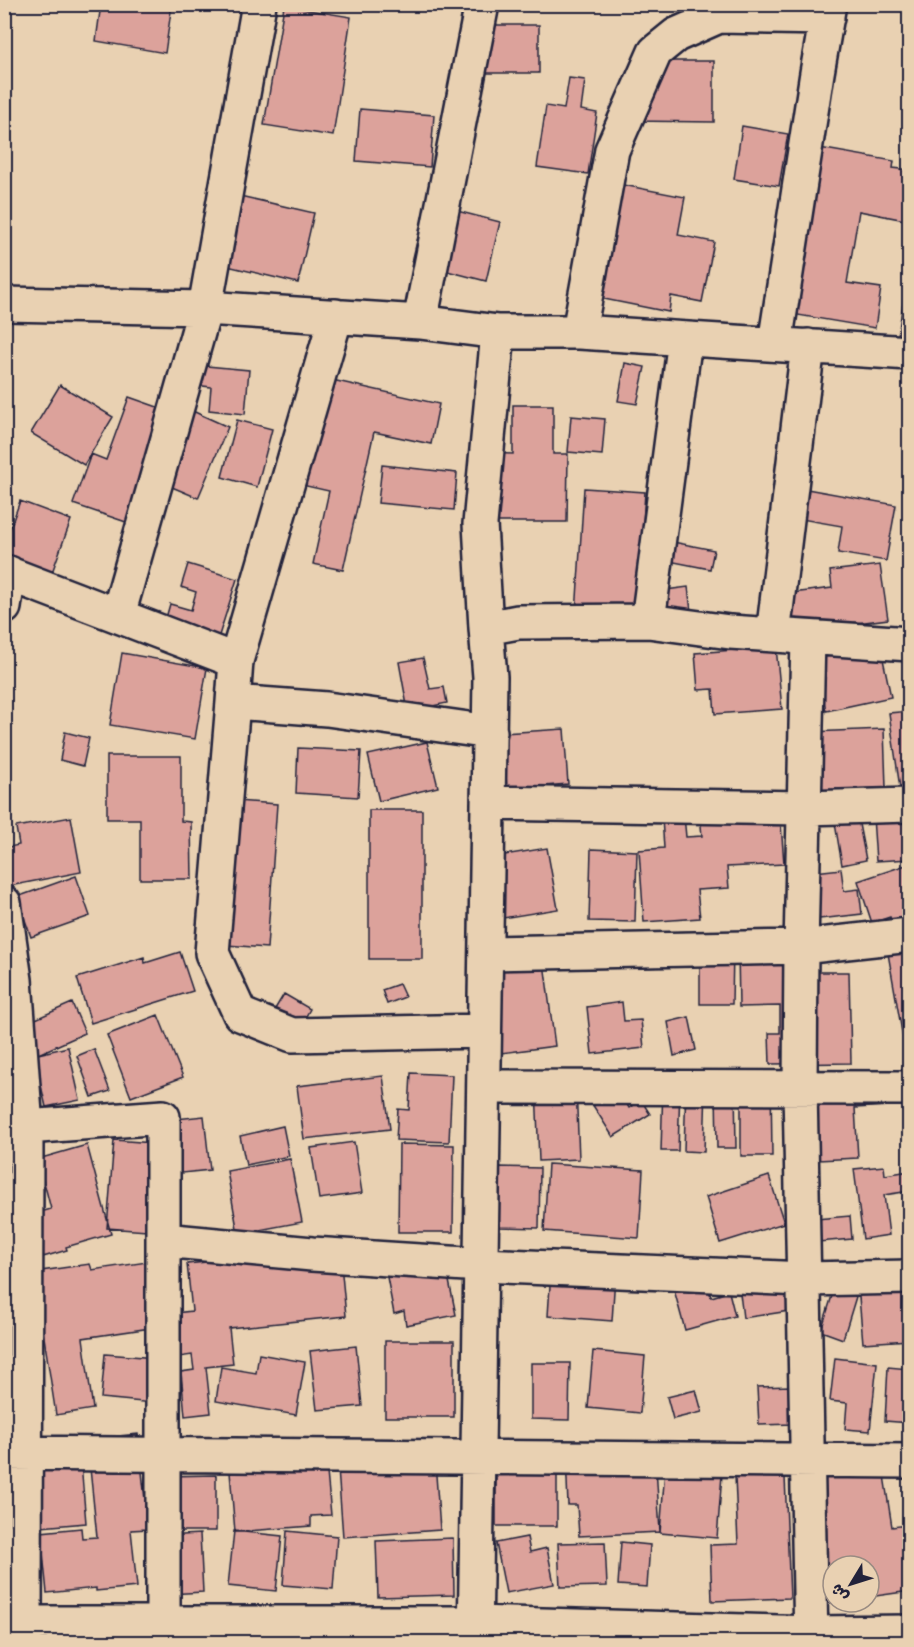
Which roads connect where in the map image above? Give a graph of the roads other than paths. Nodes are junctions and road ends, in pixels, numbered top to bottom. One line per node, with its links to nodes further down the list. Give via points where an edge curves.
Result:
1 (259, 4): 5 (street)
2 (482, 4): 7 (street)
3 (828, 11): 9 (street, via 718,16 676,36 655,52 612,150); 11 (street)
4 (4, 304): 5 (street)
5 (206, 308): 6 (street); 16 (street)
6 (336, 316): 7 (street); 22 (street)
7 (420, 321): 8 (street)
8 (498, 332): 9 (street); 18 (street, via 480,524)
9 (579, 332): 10 (street)
10 (685, 339): 11 (street); 17 (street)
11 (775, 344): 12 (street)
12 (808, 346): 13 (street); 19 (street)
13 (909, 353)
14 (7, 572): 15 (street); 16 (street)
15 (4, 607)
16 (118, 615): 22 (street)
17 (648, 621): 18 (street, via 518,622); 19 (street)
18 (486, 628): 24 (street)
19 (773, 635): 20 (street)
20 (808, 638): 21 (street); 27 (street)
21 (909, 645)
22 (236, 662): 23 (street)
23 (233, 702): 24 (street); 32 (street, via 212,952 240,1014 292,1035)
24 (489, 732): 25 (street)
25 (488, 803): 27 (street); 31 (street)
26 (909, 805): 27 (street)
27 (805, 808): 30 (street)
28 (4, 903): 36 (street, via 15,980)
29 (909, 935): 30 (street)
30 (801, 947): 31 (street); 35 (street)
31 (486, 953): 32 (street)
32 (484, 1032): 33 (street)
33 (484, 1087): 35 (street); 38 (street)
34 (909, 1088): 35 (street)
35 (800, 1089): 40 (street)
36 (15, 1130): 37 (street, via 163,1117); 41 (street)
37 (163, 1240): 38 (street); 42 (street)
38 (481, 1265): 40 (street); 43 (street)
39 (909, 1277): 40 (street)
40 (804, 1279): 45 (street)
41 (15, 1453): 42 (street); 46 (street)
42 (163, 1455): 43 (street); 48 (street)
43 (478, 1458): 45 (street); 49 (street)
44 (909, 1461): 45 (street)
45 (808, 1462): 50 (street)
46 (18, 1629): 48 (street)
47 (909, 1632): 50 (street)
48 (163, 1633): 49 (street)
49 (475, 1633): 50 (street)
50 (812, 1638)

